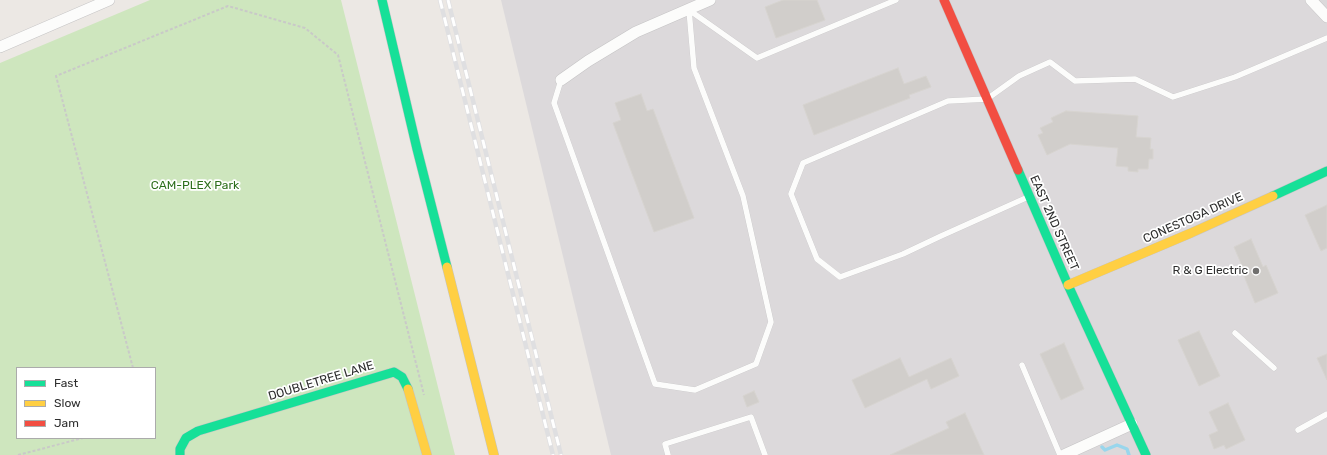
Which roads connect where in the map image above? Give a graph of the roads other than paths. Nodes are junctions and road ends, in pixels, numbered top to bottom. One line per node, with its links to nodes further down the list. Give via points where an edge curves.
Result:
1 (109, 0): 10 (street)
2 (382, 0): 24 (street)
3 (710, 0): 7 (street)
4 (896, 0): 7 (lane, via 757,58)
5 (944, 0): 12 (street, EAST 2ND STREET)
6 (1312, 0): 8 (street)
7 (689, 10): 11 (street, via 636,32); 11 (lane, via 694,68 743,196 772,322 756,364 695,390 655,384 554,103)
8 (1327, 17)
9 (1327, 38): 12 (lane, via 1235,77 1173,97 1135,79 1075,80 1050,62 1019,76)
10 (0, 47)
11 (561, 80)
12 (987, 99): 14 (street, EAST 2ND STREET); 14 (lane, via 948,102 803,163 791,194 817,259 840,277 903,254)
13 (1327, 171): 15 (street, CONESTOGA DRIVE, via 1191,233)
14 (1030, 196): 15 (street, EAST 2ND STREET)
15 (1068, 284): 20 (street, EAST 2ND STREET)
16 (1235, 334): 18 (lane)
17 (1022, 364): 27 (lane)
18 (1274, 368)
19 (1327, 414): 21 (lane)
20 (1132, 424): 28 (street); 29 (street, EAST 2ND STREET)
21 (1298, 430)
22 (180, 455): 23 (street, DOUBLETREE LANE, via 186,438 198,431 394,372 402,377 408,386)
23 (427, 455)
24 (494, 455)
25 (668, 455): 26 (lane, via 665,444 751,417)
26 (765, 455)
27 (1060, 455)
28 (1064, 455)
29 (1146, 455)

